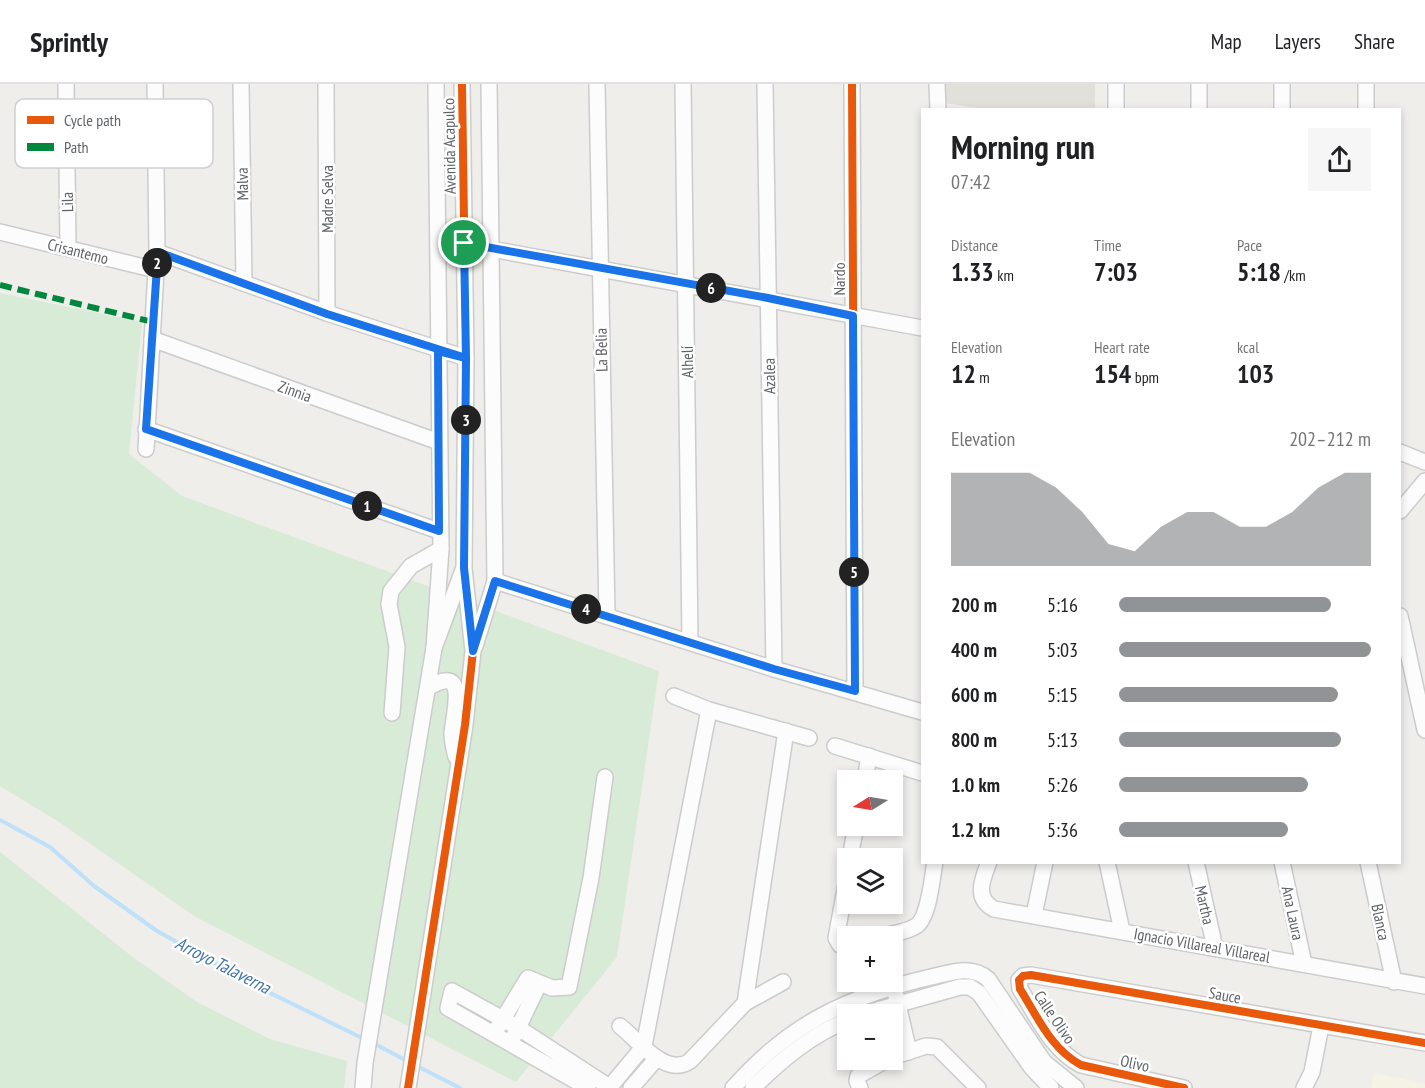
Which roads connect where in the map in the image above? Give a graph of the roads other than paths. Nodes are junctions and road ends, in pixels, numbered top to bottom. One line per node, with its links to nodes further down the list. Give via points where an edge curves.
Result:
1 (66, 84): 17 (street, Lila)
2 (155, 84): 18 (street)
3 (241, 84): 33 (street, Malva)
4 (326, 84): 36 (street, Madre Selva)
5 (436, 84): 40 (street, Avenida Acapulco)
6 (462, 84): 27 (street, Avenida Acapulco)
7 (489, 84): 29 (street)
8 (597, 84): 31 (street, La Belia)
9 (683, 84): 34 (street, Alhelí)
10 (765, 84): 35 (street, Azalea)
11 (852, 84): 37 (street, Nardo)
12 (937, 84): 19 (street)
13 (1116, 84): 20 (street)
14 (1199, 84): 21 (street)
15 (1282, 84): 22 (street)
16 (1366, 84): 23 (street)
17 (66, 99)
18 (155, 99)
19 (938, 108)
20 (1116, 108)
21 (1199, 108)
22 (1282, 108)
23 (1366, 108)
24 (67, 168): 28 (street, Lila)
25 (156, 168): 30 (street)
26 (0, 232): 28 (street, Crisantemo)
27 (464, 243): 29 (street); 41 (street, Avenida Acapulco)
28 (68, 248): 32 (street, Crisantemo)
29 (492, 249): 31 (street); 52 (street)
30 (158, 252): 32 (street); 33 (street)
31 (600, 268): 34 (street); 53 (street, La Belia)
32 (156, 270): 39 (street)
33 (244, 283): 36 (street)
34 (686, 283): 35 (street); 55 (street, Alhelí)
35 (768, 298): 37 (street); 58 (street, Azalea)
36 (327, 314): 40 (street)
37 (853, 316): 38 (street); 60 (street, Nardo)
38 (921, 328)
39 (152, 339): 42 (street); 43 (street, Zinnia)
40 (438, 351): 41 (street); 43 (street, Avenida Acapulco)
41 (466, 358): 51 (street, Avenida Acapulco)
42 (146, 429): 44 (street); 49 (street)
43 (439, 442): 49 (street, Avenida Acapulco)
44 (146, 449)
45 (1401, 452): 46 (street)
46 (1425, 462)
47 (1425, 481): 48 (street)
48 (1401, 510)
49 (439, 531): 50 (street, Avenida Acapulco)
50 (441, 549): 56 (street, Avenida Acapulco); 64 (street, via 411,566 391,591 389,604 397,647)
51 (464, 568): 56 (street); 57 (street)
52 (495, 581): 53 (street); 57 (street)
53 (607, 615): 55 (street)
54 (1401, 621): 65 (street)
55 (690, 641): 58 (street)
56 (434, 648): 59 (street)
57 (473, 651): 70 (street)
58 (774, 669): 60 (street)
59 (428, 687): 70 (street, via 442,681 455,686 458,696 452,736); 111 (street, via 364,1063)
60 (855, 691): 63 (street)
61 (674, 696): 62 (street)
62 (709, 710): 66 (street); 104 (street)
63 (921, 712)
64 (392, 713)
65 (1425, 729)
66 (786, 731): 67 (street); 94 (street)
67 (809, 738)
68 (835, 746): 69 (street)
69 (869, 756): 71 (street); 72 (street)
70 (459, 766): 110 (street)
71 (867, 770)
72 (921, 773)
73 (605, 777): 90 (street, via 591,878 569,987)
74 (935, 864): 82 (street, via 920,923)
75 (988, 864): 81 (street, Ignacio Villareal Villareal, via 981,885 982,899 993,909)
76 (1045, 864): 81 (street)
77 (1107, 864): 83 (street)
78 (1196, 864): 84 (street, Martha)
79 (1282, 864): 85 (street, Ana Laura)
80 (1368, 864): 89 (street, Blanca)
81 (1034, 915): 83 (street, Ignacio Villareal Villareal)
82 (903, 931)
83 (1122, 931): 84 (street, Ignacio Villareal Villareal)
84 (1215, 948): 85 (street, Ignacio Villareal Villareal)
85 (1304, 964): 89 (street, Ignacio Villareal Villareal)
86 (1021, 978): 99 (street, Sauce, via 1031,975); 108 (street, Calle Olivo, via 1020,988 1051,1038 1067,1057)
87 (783, 982): 94 (street)
88 (903, 982): 120 (street, via 962,970 982,974 1044,1062)
89 (1394, 982): 91 (street, Ignacio Villareal Villareal)
90 (539, 984): 96 (street, via 528,978); 100 (street)
91 (1425, 986)
92 (865, 992): 115 (street, via 792,1034)
93 (895, 992): 95 (street)
94 (745, 1003): 107 (street, via 684,1065 668,1066)
95 (898, 1003): 105 (street); 119 (street, via 960,987 975,989)
96 (501, 1019): 100 (street); 101 (street); 101 (street, via 452,991 448,1008)
97 (620, 1026): 104 (street)
98 (837, 1026): 116 (street, via 805,1043)
99 (1321, 1026): 103 (street, Sauce); 122 (street, via 1312,1072)
100 (518, 1028): 102 (street); 113 (street)
101 (495, 1034): 102 (street)
102 (512, 1042): 112 (street)
103 (1425, 1042)
104 (644, 1046): 107 (street); 113 (street)
105 (909, 1052): 106 (street); 118 (street, via 937,1047)
106 (903, 1054)
107 (657, 1058): 114 (street)
108 (1081, 1065): 121 (street, Olivo)
109 (869, 1070): 117 (street, via 858,1076)
110 (408, 1080)
111 (363, 1088)
112 (588, 1088)
113 (610, 1088)
114 (631, 1088)
115 (733, 1088)
116 (753, 1088)
117 (860, 1088)
118 (978, 1088)
119 (1050, 1088)
120 (1076, 1088)
121 (1184, 1088)
122 (1304, 1088)

